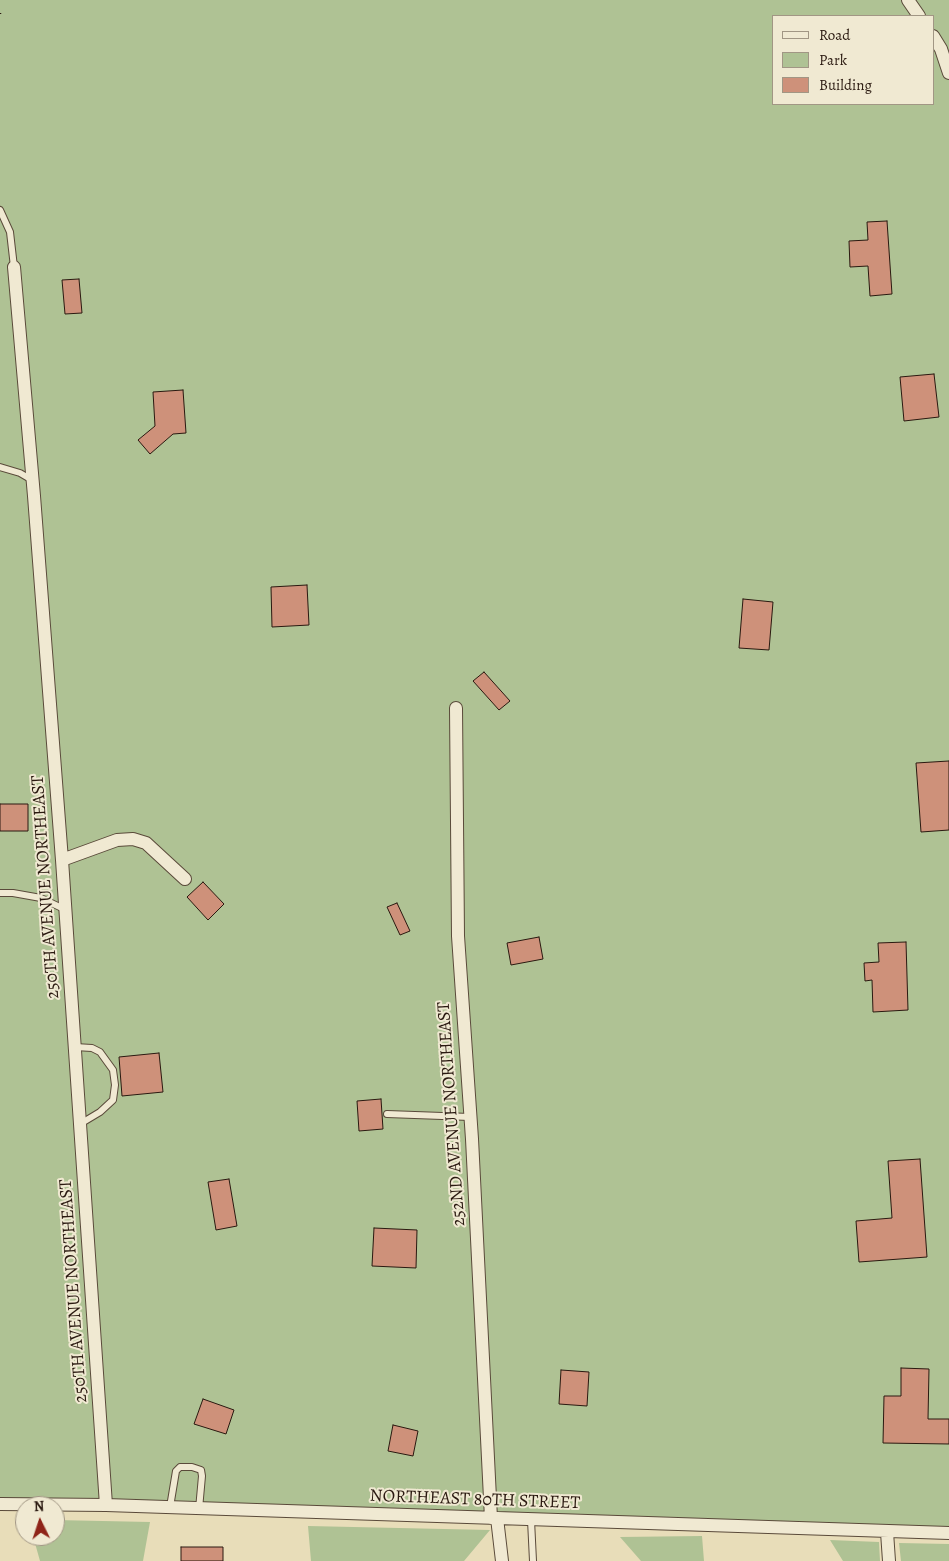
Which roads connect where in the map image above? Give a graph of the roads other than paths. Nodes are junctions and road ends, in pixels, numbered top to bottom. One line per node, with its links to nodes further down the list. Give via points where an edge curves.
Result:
1 (908, 0): 2 (street)
2 (918, 15)
3 (934, 38): 4 (street)
4 (949, 73)
5 (0, 210): 6 (lane, via 10,232)
6 (14, 267): 8 (street, 250TH AVENUE NORTHEAST)
7 (0, 467): 8 (lane)
8 (33, 481): 10 (street, 250TH AVENUE NORTHEAST)
9 (456, 708): 16 (street, 252ND AVENUE NORTHEAST, via 458,936)
10 (62, 860): 11 (street, via 117,840 133,839 146,844); 13 (street, 250TH AVENUE NORTHEAST)
11 (185, 879)
12 (0, 893): 13 (lane, via 40,898)
13 (66, 910): 14 (street, 250TH AVENUE NORTHEAST)
14 (75, 1047): 17 (street, 250TH AVENUE NORTHEAST); 17 (lane, via 100,1052 113,1070 115,1085 113,1100)
15 (387, 1114): 16 (lane)
16 (470, 1117): 22 (street, 252ND AVENUE NORTHEAST)
17 (80, 1124): 19 (street, 250TH AVENUE NORTHEAST)
18 (0, 1504): 19 (street, NORTHEAST 80TH STREET)
19 (106, 1505): 20 (street, NORTHEAST 80TH STREET)
20 (170, 1508): 21 (street, NORTHEAST 80TH STREET); 21 (lane, via 176,1470 180,1466 201,1470)
21 (199, 1508): 22 (street, NORTHEAST 80TH STREET)
22 (494, 1518): 23 (street, NORTHEAST 80TH STREET); 26 (street, 252ND AVENUE NORTHEAST)
23 (530, 1520): 24 (street, NORTHEAST 80TH STREET); 27 (lane)
24 (887, 1532): 25 (street, NORTHEAST 80TH STREET); 28 (street)
25 (949, 1533)
26 (502, 1561)
27 (533, 1561)
28 (889, 1561)

